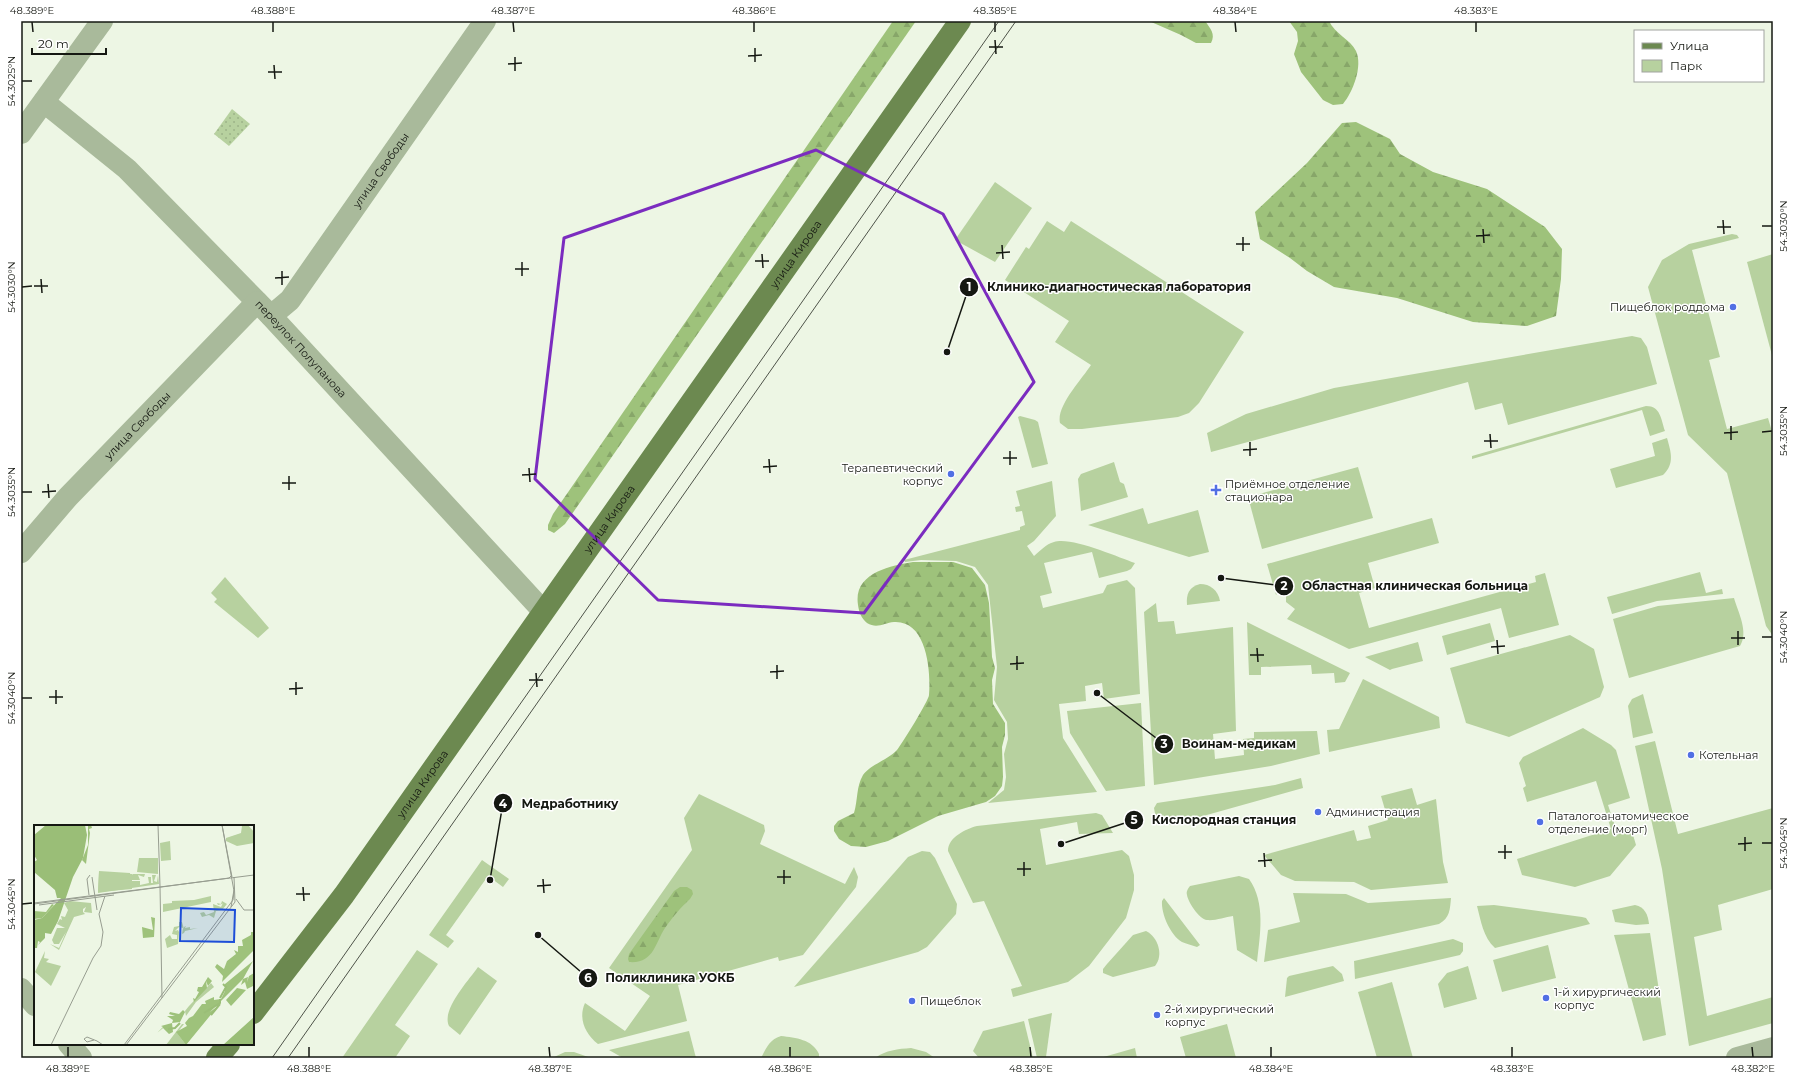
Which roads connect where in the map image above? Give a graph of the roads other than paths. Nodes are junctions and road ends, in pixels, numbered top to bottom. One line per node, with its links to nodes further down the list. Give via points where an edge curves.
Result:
1 (102, 21): 4 (street)
2 (485, 21): 6 (street, улица Свободы, via 290,300)
3 (960, 21): 8 (main road, улица Кирова)
4 (44, 102): 5 (street); 6 (street, переулок Полупанова, via 122,164)
5 (21, 133)
6 (264, 309): 7 (street, улица Свободы, via 68,496); 8 (street, переулок Полупанова)
7 (21, 552)
8 (543, 611): 11 (main road, улица Кирова, via 344,895)
9 (21, 989): 10 (street)
10 (34, 1004)
11 (254, 1012)
12 (70, 1045): 15 (street)
13 (228, 1045): 16 (main road)
14 (1773, 1048): 17 (street)
15 (81, 1058)
16 (217, 1058)
17 (1737, 1058)

